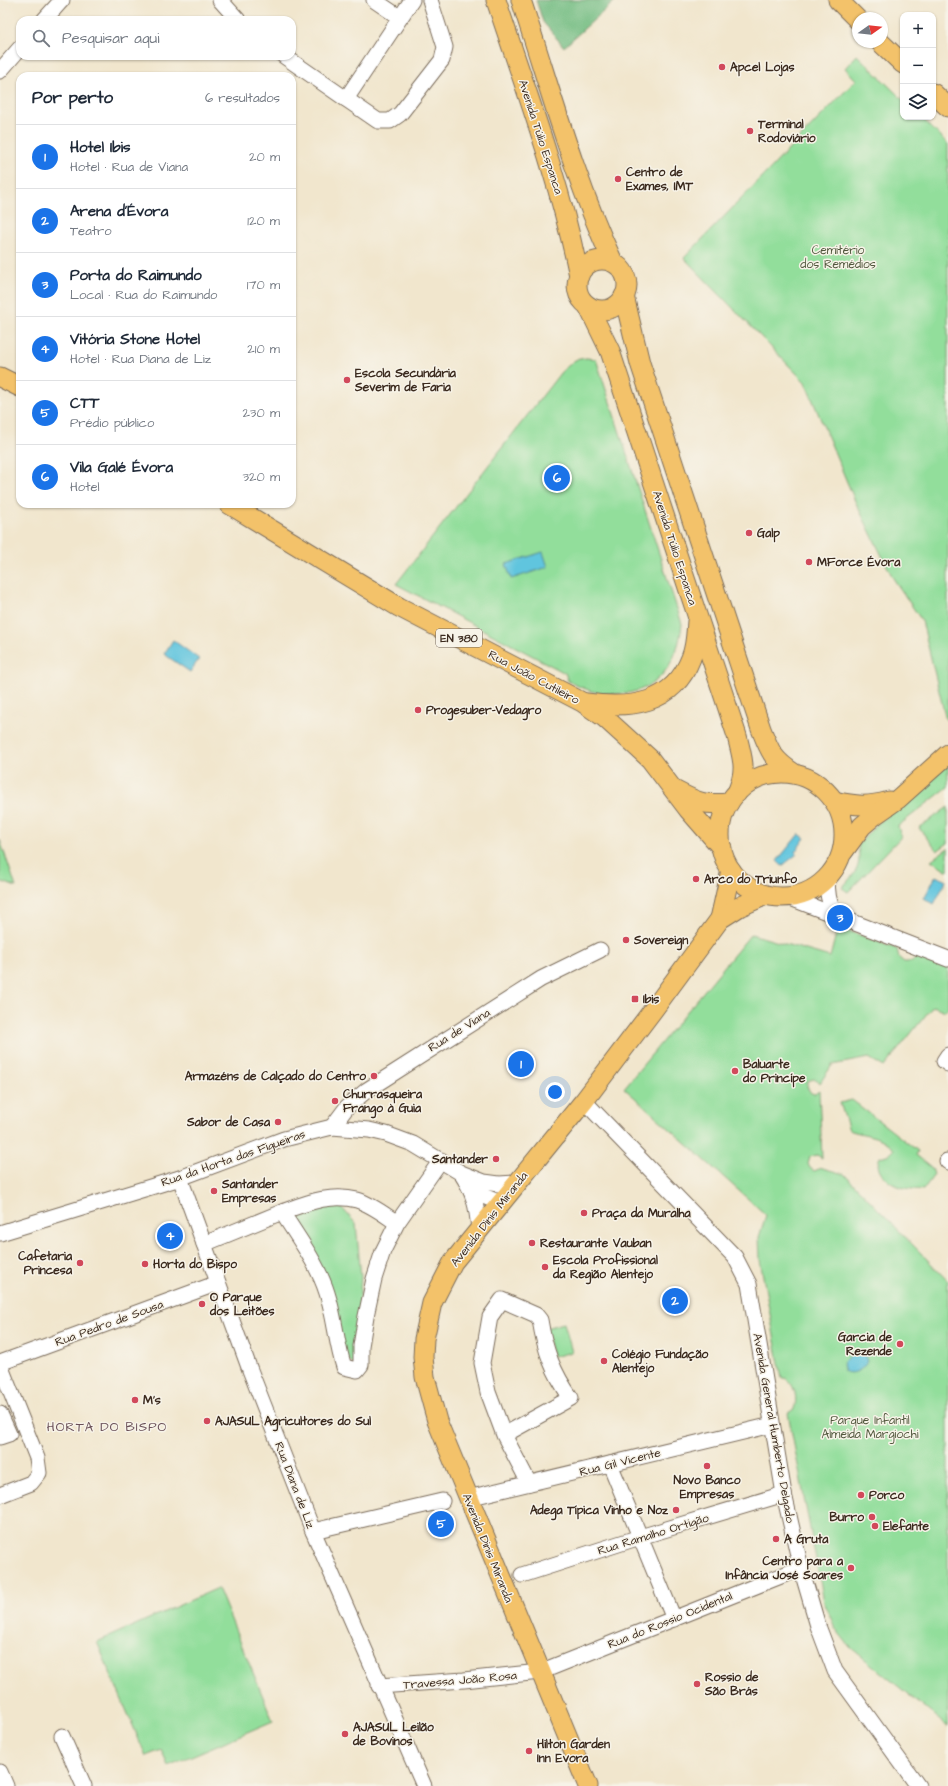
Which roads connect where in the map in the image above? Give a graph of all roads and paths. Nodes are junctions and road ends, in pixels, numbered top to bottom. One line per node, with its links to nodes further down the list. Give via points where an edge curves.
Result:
1 (62, 0): 10 (street)
2 (220, 0): 11 (street)
3 (374, 0): 12 (street)
4 (412, 0): 12 (street)
5 (430, 0): 19 (street, via 445,47 442,60 400,114 390,121 378,121)
6 (496, 0): 22 (main road, Avenida Túlio Espanca, via 559,190 570,230)
7 (521, 0): 21 (main road, Avenida Túlio Espanca, via 581,184)
8 (838, 0): 9 (main road)
9 (852, 14)
10 (48, 16)
11 (234, 16)
12 (399, 18): 19 (street)
13 (886, 48): 16 (main road)
14 (16, 53): 17 (street)
15 (290, 60): 19 (street)
16 (900, 61)
17 (0, 71)
18 (936, 96): 20 (main road)
19 (346, 99)
20 (948, 107)
21 (613, 262): 22 (main road, via 593,262 582,269); 23 (main road, Avenida Túlio Espanca, via 624,272 627,280)
22 (578, 276): 24 (main road, Avenida Túlio Espanca, via 578,292)
23 (624, 296): 24 (main road, via 620,303 604,310); 31 (main road, Avenida Túlio Espanca, via 640,363 754,711 770,752 780,765)
24 (588, 306): 28 (main road, Avenida Túlio Espanca, via 610,351)
25 (0, 377): 26 (main road)
26 (16, 385)
27 (236, 508): 29 (main road, Rua João Cutileiro / EN 380, via 399,607)
28 (698, 616): 29 (main road, via 692,657 681,676 657,698 621,706); 33 (main road, Avenida Túlio Espanca, via 737,736 744,766 743,778)
29 (582, 702): 32 (main road, Rua João Cutileiro / EN 380, via 605,718 650,759)
30 (948, 754): 34 (main road)
31 (794, 774): 33 (main road, via 763,776 749,783); 35 (main road, via 819,786)
32 (674, 791): 33 (main road, Rua João Cutileiro / EN 380, via 707,805); 36 (main road, Rua João Cutileiro / EN 380)
33 (733, 798): 36 (main road, via 723,816 720,832)
34 (898, 799): 35 (main road, via 871,806 854,806); 37 (main road, via 862,826)
35 (834, 801): 37 (main road, via 842,817)
36 (722, 848): 38 (main road)
37 (842, 853): 39 (main road)
38 (731, 870): 40 (main road, via 747,886); 43 (main road, Avenida Dinis Miranda)
39 (828, 878): 41 (main road, via 816,888); 42 (street, via 828,899)
40 (766, 895): 41 (main road); 43 (main road, Avenida Dinis Miranda)
41 (788, 897): 42 (street)
42 (835, 915): 45 (street)
43 (720, 919): 46 (main road, Avenida Dinis Miranda)
44 (600, 950): 47 (street, Rua de Viana, via 536,982 367,1090 347,1107)
45 (948, 959)
46 (584, 1101): 51 (main road, Avenida Dinis Miranda); 61 (street, Avenida General Humberto Delgado, via 735,1257 749,1284)
47 (332, 1127): 48 (street, Rua da Horta das Figueiras, via 386,1134 413,1144); 50 (street, Rua da Horta das Figueiras, via 284,1139)
48 (441, 1160): 49 (street, Rua da Horta das Figueiras); 54 (street)
49 (461, 1172): 51 (street, Rua da Horta das Figueiras, via 484,1182); 52 (street, Rua da Horta das Figueiras, via 483,1196); 55 (street, Rua da Horta das Figueiras, via 475,1198)
50 (180, 1178): 56 (street, Rua da Horta das Figueiras); 57 (street, Rua Diana de Liz)
51 (516, 1184): 52 (main road, Avenida Dinis Miranda)
52 (501, 1203): 55 (main road, Avenida Dinis Miranda)
53 (282, 1212): 54 (street, via 323,1198 339,1198 358,1200); 54 (street, via 317,1270 332,1310 340,1356 344,1367 350,1370 356,1370 361,1365 365,1324 374,1279 383,1251); 57 (street)
54 (397, 1223)
55 (479, 1230): 68 (main road, Avenida Dinis Miranda, via 453,1262 432,1303 427,1320 423,1357 430,1402)
56 (0, 1233)
57 (204, 1244): 58 (street, Rua Diana de Liz)
58 (218, 1283): 59 (street, Rua Pedro de Sousa); 70 (street, Rua Diana de Liz)
59 (0, 1364): 67 (street, via 37,1458 39,1473 31,1483)
60 (0, 1414): 63 (street, via 8,1434)
61 (772, 1425): 64 (street, Rua Gil Vicente); 66 (street, Avenida General Humberto Delgado)
62 (504, 1435): 62 (street, via 488,1392 482,1363 490,1317 502,1300 536,1315 540,1320 548,1356 558,1379 571,1398); 65 (street)
63 (0, 1437)
64 (610, 1464): 65 (street, Rua Gil Vicente); 71 (street)
65 (529, 1483): 68 (street, Rua Gil Vicente)
66 (784, 1494): 71 (street, Rua Ramalho Ortigão); 72 (street, Avenida General Humberto Delgado)
67 (0, 1495)
68 (468, 1498): 75 (main road, Avenida Dinis Miranda)
69 (442, 1501): 70 (street)
70 (313, 1531): 76 (street, Rua Diana de Liz)
71 (640, 1537): 73 (street, Rua Ramalho Ortigão); 74 (street)
72 (801, 1568): 74 (street, Rua do Rossio Ocidental); 83 (street, Avenida General Humberto Delgado, via 818,1626 836,1671)
73 (522, 1575)
74 (674, 1619): 75 (street, Rua do Rossio Ocidental)
75 (540, 1672): 76 (street, Travessa João Rosa); 82 (main road, Avenida Dinis Miranda)
76 (379, 1686): 81 (street, Rua Diana de Liz)
77 (62, 1736): 80 (street)
78 (0, 1772): 79 (street)
79 (6, 1786)
80 (84, 1786)
81 (424, 1786)
82 (588, 1786)
83 (918, 1786)

